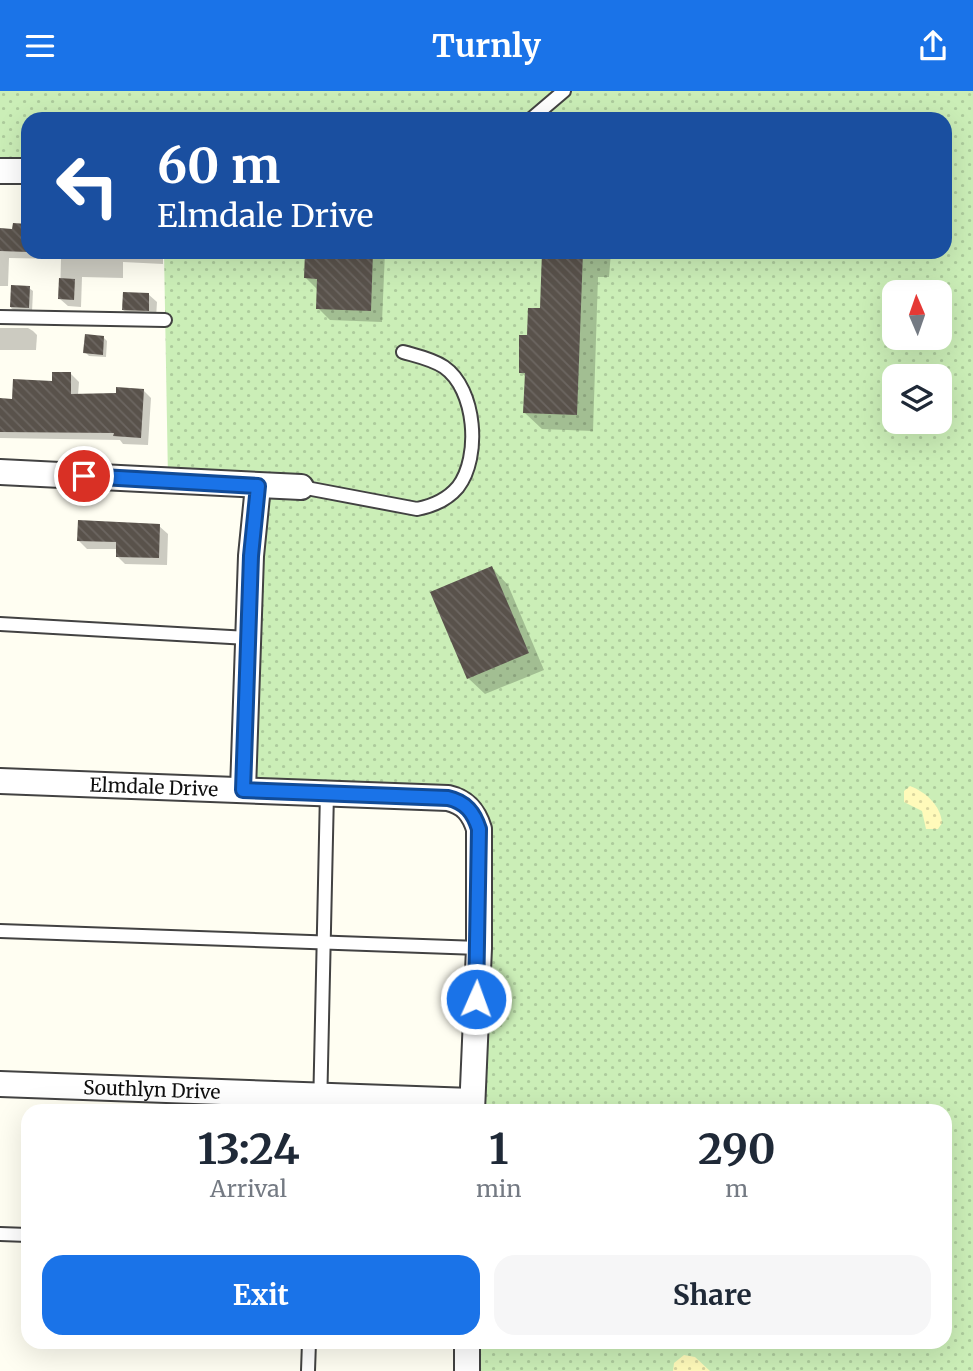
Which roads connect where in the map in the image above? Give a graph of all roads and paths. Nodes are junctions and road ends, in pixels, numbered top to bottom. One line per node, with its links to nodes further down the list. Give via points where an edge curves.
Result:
1 (564, 91): 2 (lane)
2 (539, 112)
3 (0, 171): 4 (street)
4 (21, 171)
5 (0, 317): 6 (lane)
6 (165, 320)
7 (403, 352): 10 (lane, via 446,368 465,396 471,442 469,467 458,488 435,506 416,509)
8 (0, 472): 9 (street)
9 (258, 486): 10 (street); 12 (street)
10 (301, 487)
11 (0, 624): 12 (lane)
12 (248, 638): 14 (street)
13 (0, 781): 14 (street, Elmdale Drive)
14 (243, 790): 15 (street, Elmdale Drive)
15 (327, 792): 17 (lane); 18 (street, Elmdale Drive, via 448,798 465,805 479,829)
16 (0, 930): 17 (lane)
17 (323, 942): 18 (lane); 20 (lane)
18 (479, 948): 22 (street)
19 (0, 1084): 20 (street, Southlyn Drive)
20 (320, 1103): 21 (street, Southlyn Drive)
21 (371, 1104)
22 (472, 1104)
23 (0, 1234): 24 (lane)
24 (21, 1235)
25 (309, 1349): 27 (lane)
26 (467, 1349): 28 (street)
27 (308, 1371)
28 (467, 1371)

